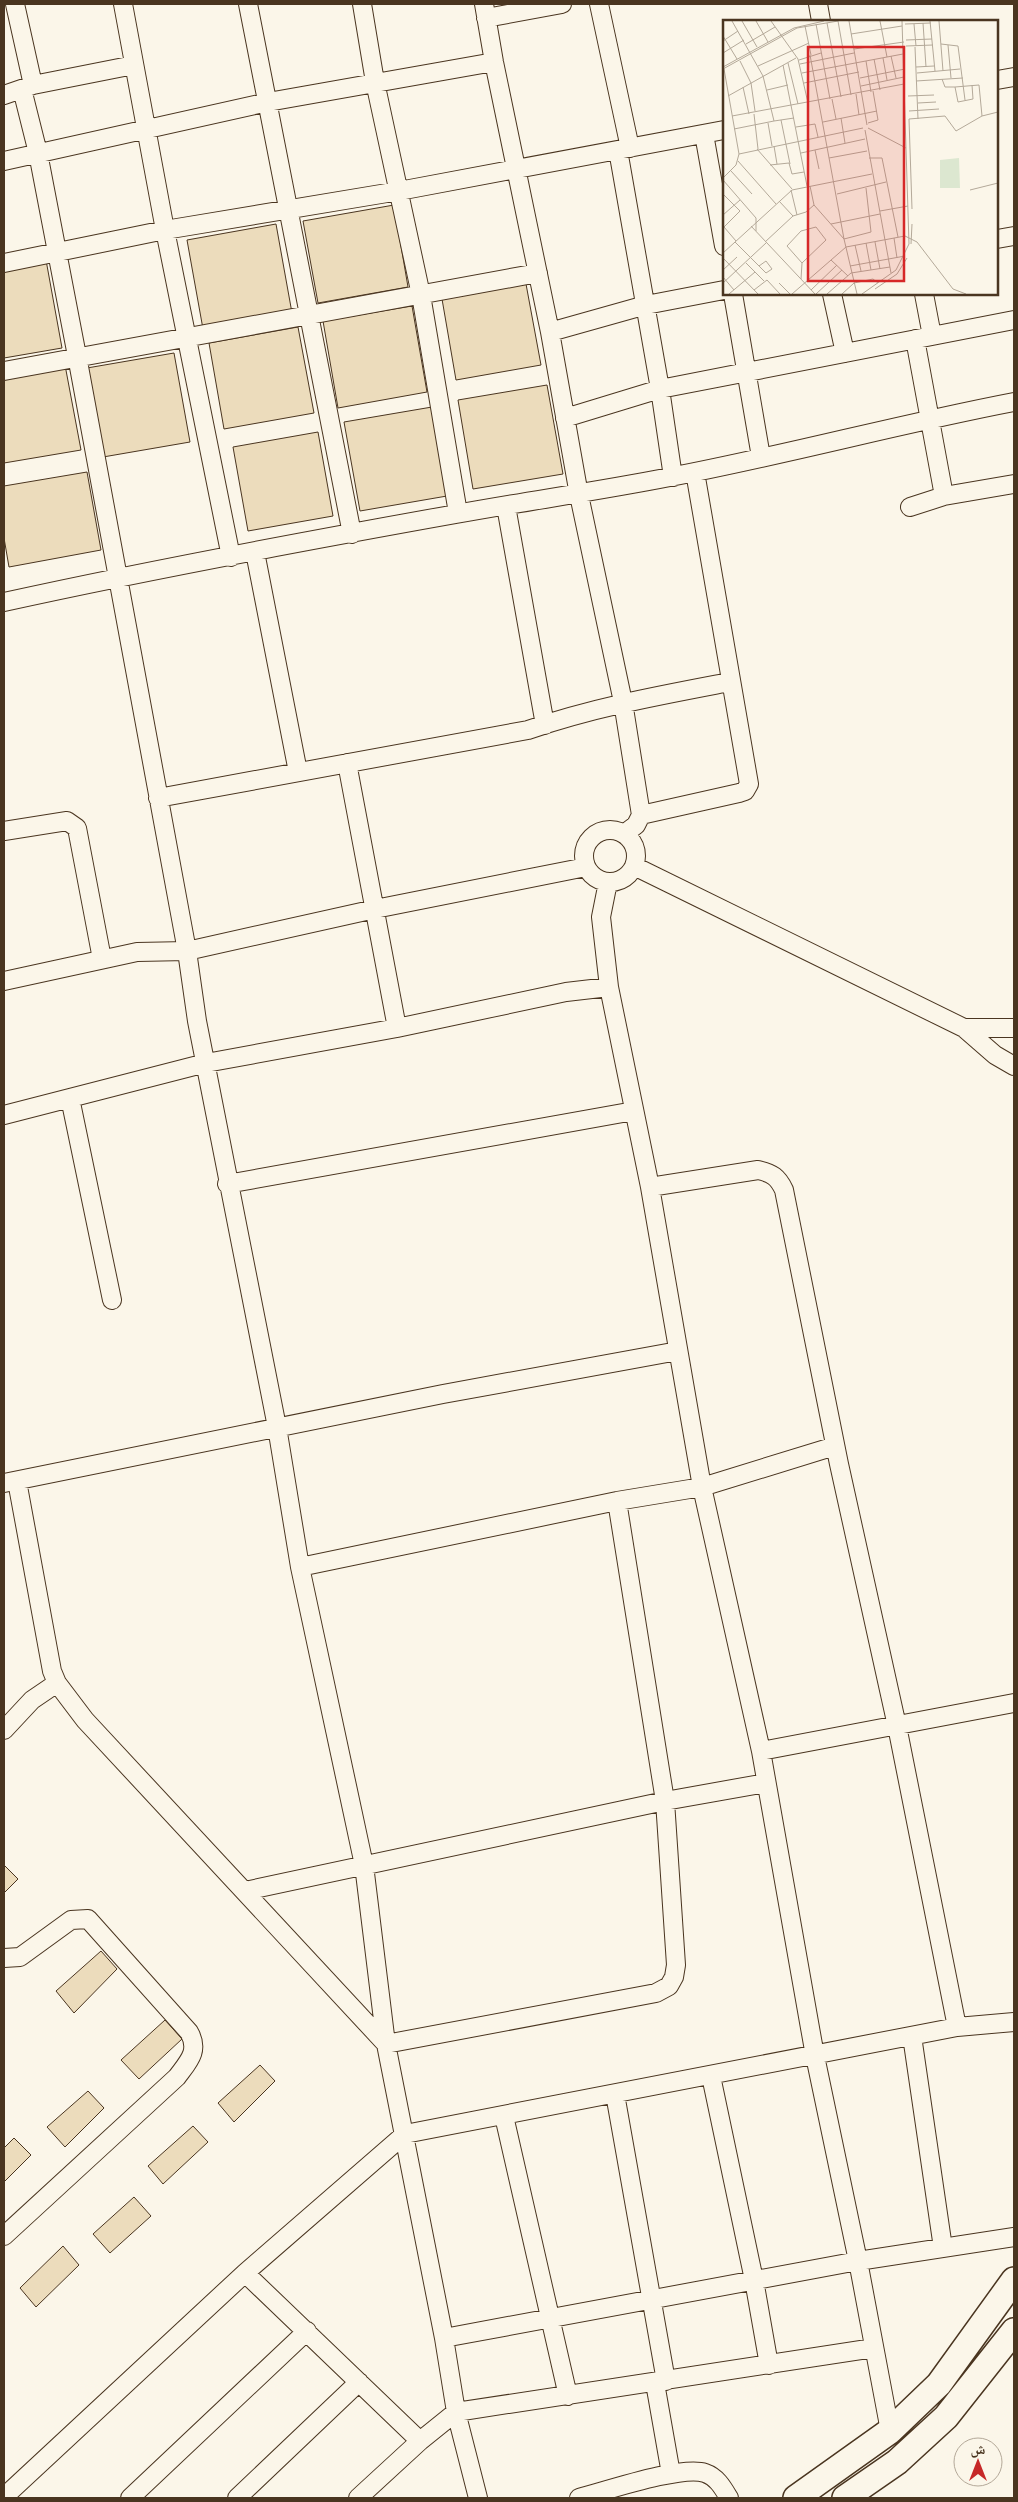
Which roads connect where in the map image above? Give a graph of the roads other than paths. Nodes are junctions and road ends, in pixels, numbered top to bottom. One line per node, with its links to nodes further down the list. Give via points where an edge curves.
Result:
1 (15, 4): 15 (street)
2 (248, 4): 17 (street)
3 (362, 4): 14 (street)
4 (562, 4): 8 (street)
5 (599, 4): 21 (street)
6 (818, 4): 9 (street)
7 (128, 5): 11 (street)
8 (485, 11): 10 (street)
9 (821, 20)
10 (494, 62): 14 (street); 24 (street)
11 (134, 65): 15 (street); 18 (street)
12 (1014, 77): 13 (street)
13 (998, 80)
14 (375, 82): 17 (street); 25 (street)
15 (27, 87): 16 (street); 22 (street)
16 (4, 95)
17 (268, 102): 18 (street); 26 (street)
18 (147, 128): 22 (street); 27 (street)
19 (723, 130): 20 (street)
20 (704, 134): 21 (street); 30 (street)
21 (624, 149): 24 (street); 39 (street)
22 (38, 153): 23 (street); 31 (street)
23 (4, 161)
24 (516, 168): 25 (street); 33 (street)
25 (398, 191): 26 (street); 38 (street)
26 (290, 210): 27 (street); 40 (street)
27 (165, 230): 31 (street); 43 (street)
28 (1014, 236): 29 (street)
29 (998, 239)
30 (723, 240)
31 (57, 251): 32 (street); 46 (street)
32 (4, 263)
33 (538, 273): 38 (street); 42 (street)
34 (723, 290): 39 (street)
35 (733, 295): 48 (street)
36 (832, 295): 45 (street)
37 (924, 295): 44 (street)
38 (421, 296): 40 (street); 61 (street)
39 (646, 305): 42 (street); 49 (street)
40 (311, 315): 43 (street); 62 (street)
41 (1014, 320): 44 (street)
42 (550, 332): 51 (street)
43 (188, 338): 46 (street); 64 (street)
44 (923, 338): 45 (street); 52 (street)
45 (845, 353): 48 (street)
46 (77, 356): 47 (street); 65 (street)
47 (4, 371)
48 (747, 372): 49 (street); 53 (street)
49 (660, 389): 51 (street); 55 (street)
50 (1014, 402): 52 (street)
51 (565, 418): 57 (street)
52 (929, 418): 53 (street); 58 (street)
53 (761, 457): 54 (street)
54 (695, 472): 55 (street); 67 (street)
55 (673, 477): 57 (street)
56 (1014, 484): 58 (street)
57 (579, 495): 59 (street); 68 (street)
58 (944, 496): 60 (street)
59 (506, 506): 61 (street); 69 (street)
60 (910, 507)
61 (458, 513): 62 (street)
62 (352, 534): 63 (street)
63 (255, 552): 64 (street); 71 (street)
64 (231, 557): 65 (street)
65 (117, 577): 66 (street); 72 (street)
66 (4, 602)
67 (730, 682): 68 (street); 73 (street, via 750,778 745,791)
68 (623, 702): 69 (street); 73 (street)
69 (545, 724): 70 (street, via 528,730)
70 (347, 763): 71 (street); 79 (street)
71 (298, 772): 72 (street)
72 (158, 798): 80 (street)
73 (641, 815): 75 (street, via 636,825)
74 (4, 831): 81 (street, via 67,821 77,828)
75 (624, 834): 76 (street, via 632,842 636,854); 77 (street, via 611,830 598,832 588,841 584,854)
76 (634, 866): 78 (street, via 619,880); 85 (street)
77 (586, 867): 78 (street, via 595,878); 79 (street)
78 (608, 882): 83 (street, via 601,917)
79 (375, 909): 80 (street); 84 (street)
80 (187, 952): 81 (street, via 137,952); 87 (street)
81 (102, 959): 82 (street)
82 (4, 981)
83 (609, 987): 84 (street, via 566,992); 90 (street)
84 (397, 1028): 87 (street)
85 (964, 1028): 86 (street); 88 (street, via 995,1055)
86 (1014, 1028)
87 (206, 1063): 89 (street); 92 (street)
88 (1014, 1066)
89 (70, 1098): 91 (street); 94 (street)
90 (634, 1111): 92 (street); 93 (street)
91 (4, 1115)
92 (228, 1184): 96 (street)
93 (650, 1187): 95 (street); 97 (street, via 758,1170 771,1173 779,1180 784,1190)
94 (112, 1300)
95 (678, 1351): 96 (street); 99 (street)
96 (277, 1427): 98 (street); 101 (street)
97 (835, 1446): 99 (street); 104 (street)
98 (10, 1482): 102 (street)
99 (702, 1487): 100 (street); 106 (street)
100 (617, 1501): 101 (street); 108 (street)
101 (300, 1567): 109 (street)
102 (57, 1683): 105 (street, via 32,1700); 110 (street, via 84,1720)
103 (1014, 1703): 104 (street)
104 (897, 1726): 106 (street); 113 (street)
105 (4, 1730)
106 (762, 1751): 107 (street)
107 (766, 1783): 108 (street); 116 (street)
108 (665, 1801): 109 (street); 115 (street, via 676,1956 674,1977 669,1986 656,1993)
109 (364, 1865): 110 (street); 115 (street)
110 (245, 1891): 115 (street)
111 (4, 1958): 121 (street, via 20,1957 71,1920 88,1919 189,2032 194,2045 191,2058 177,2076)
112 (1014, 2022): 113 (street)
113 (957, 2027): 114 (street)
114 (912, 2036): 116 (street); 123 (street)
115 (386, 2044): 120 (street)
116 (815, 2056): 117 (street); 124 (street)
117 (711, 2076): 118 (street); 126 (street)
118 (615, 2094): 119 (street); 128 (street)
119 (504, 2116): 120 (street); 129 (street)
120 (405, 2134): 125 (street); 132 (street)
121 (4, 2236)
122 (1014, 2237): 123 (street)
123 (943, 2248): 124 (street)
124 (858, 2261): 126 (street); 133 (street)
125 (245, 2273): 130 (street); 142 (street)
126 (754, 2280): 128 (street); 134 (street)
127 (1014, 2280): 139 (main road, via 939,2384)
128 (651, 2299): 129 (street); 136 (street)
129 (551, 2318): 132 (street); 137 (street)
130 (307, 2331): 135 (street); 143 (street)
131 (1014, 2331): 150 (main road, via 946,2417 897,2462)
132 (444, 2338): 138 (street)
133 (874, 2348): 134 (street); 139 (street)
134 (769, 2365): 136 (street)
135 (360, 2382): 140 (street); 144 (street)
136 (660, 2382): 137 (street); 141 (street)
137 (568, 2396): 138 (street)
138 (456, 2412): 140 (street); 146 (street)
139 (890, 2431): 149 (main road)
140 (420, 2441): 145 (street)
141 (671, 2474): 147 (street); 148 (street, via 704,2473 717,2481)
142 (4, 2497)
143 (130, 2498)
144 (237, 2498)
145 (358, 2498)
146 (478, 2498)
147 (579, 2498)
148 (729, 2498)
149 (796, 2498)
150 (846, 2498)

